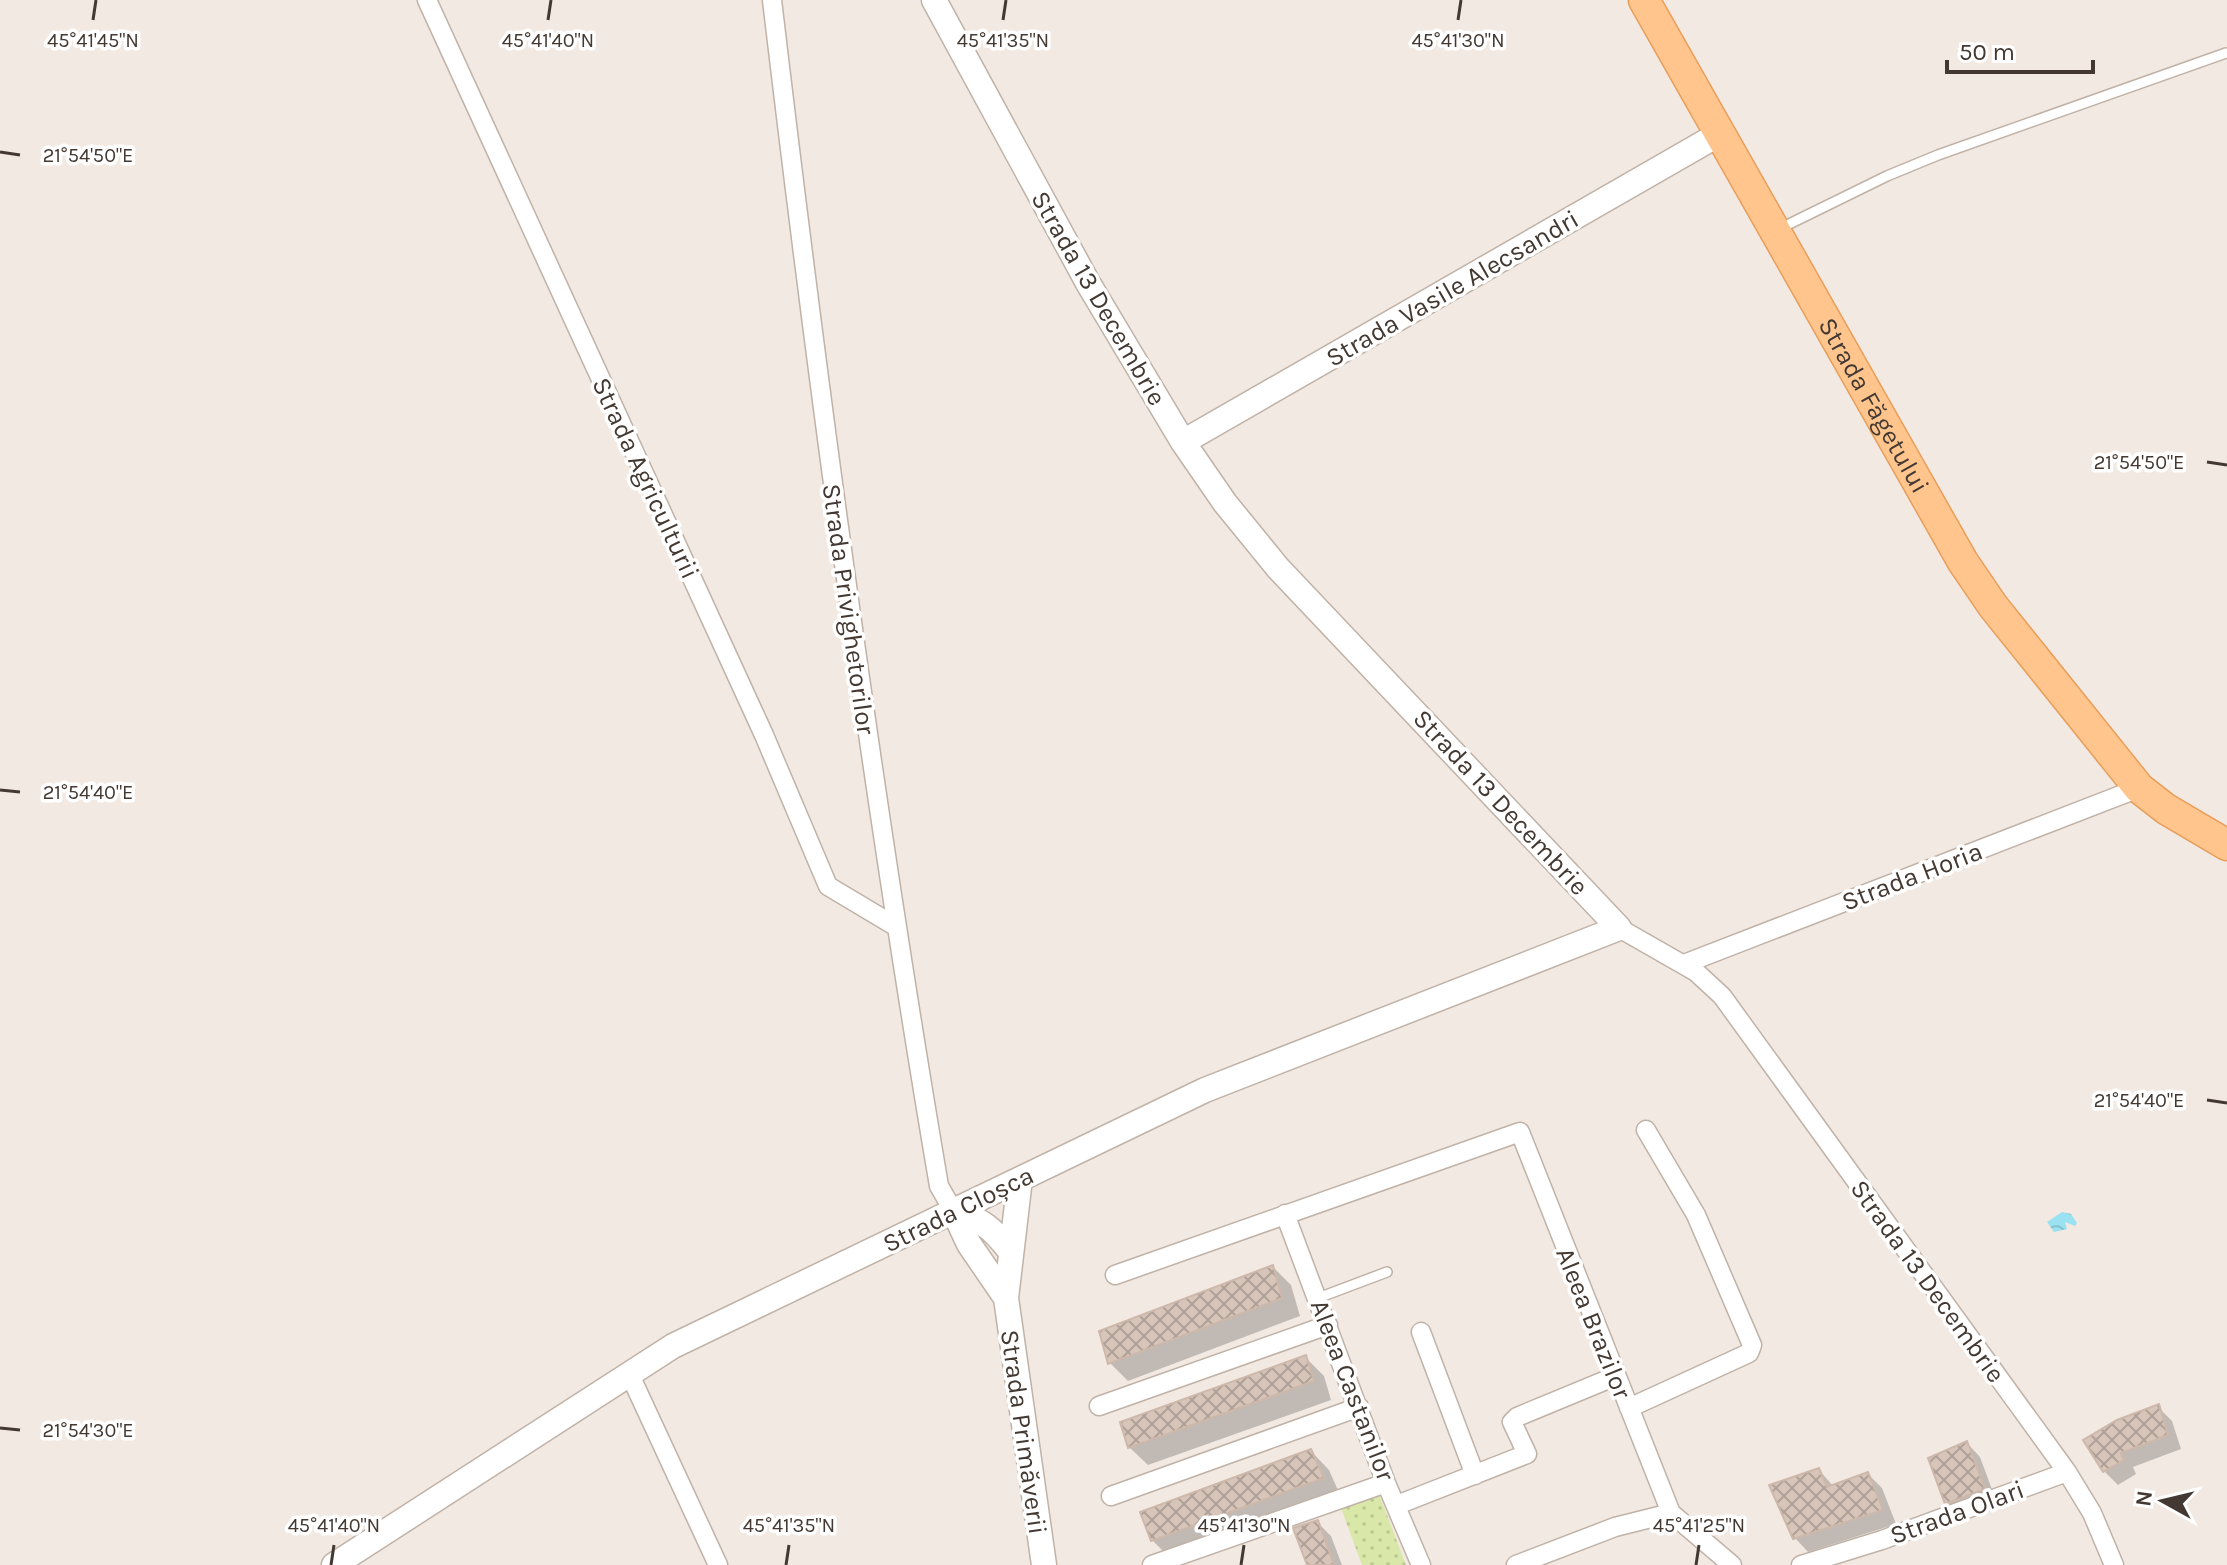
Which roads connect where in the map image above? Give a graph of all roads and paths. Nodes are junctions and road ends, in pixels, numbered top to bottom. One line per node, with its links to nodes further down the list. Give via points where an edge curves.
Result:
1 (427, 0): 11 (street, Strada Agriculturii, via 828,886)
2 (772, 0): 11 (street, Strada Privighetorilor, via 831,487)
3 (934, 0): 8 (street, Strada 13 Decembrie, via 1088,283)
4 (1644, 0): 6 (main road, Strada Făgetului)
5 (2226, 53): 7 (lane, via 1925,160)
6 (1721, 133): 7 (main road, Strada Făgetului); 8 (street, Strada Vasile Alecsandri)
7 (1776, 231): 9 (main road, Strada Făgetului, via 1977,583)
8 (1183, 442): 12 (street, Strada 13 Decembrie, via 1278,568)
9 (2139, 788): 10 (main road, Strada Făgetului); 13 (street, Strada Horia)
10 (2227, 845)
11 (895, 926): 16 (street, Strada Privighetorilor, via 939,1186)
12 (1619, 928): 13 (street, Strada 13 Decembrie); 15 (street, Strada Cloșca, via 1205,1090)
13 (1684, 964): 30 (street, Strada 13 Decembrie, via 1722,996)
14 (1646, 1130): 29 (street, via 1696,1215 1752,1345 1749,1353)
15 (1020, 1179): 16 (street, Strada Cloșca); 18 (street, Strada Primăverii)
16 (954, 1212): 18 (street, via 992,1227); 21 (street, Strada Primăverii); 25 (street, Strada Cloșca, via 673,1346)
17 (1285, 1214): 20 (street); 22 (street, Aleea Castanilor); 26 (street, Aleea Brazilor, via 1520,1132)
18 (1010, 1251): 21 (street, Strada Primăverii)
19 (1387, 1272): 22 (lane)
20 (1115, 1275)
21 (1006, 1298): 38 (street, Strada Primăverii)
22 (1318, 1298): 23 (street, Aleea Castanilor)
23 (1328, 1325): 27 (street); 28 (street, Aleea Castanilor)
24 (1421, 1332): 31 (street)
25 (630, 1375): 36 (street, Strada Cloșca); 37 (street)
26 (1616, 1376): 29 (street, Aleea Brazilor); 31 (street, via 1517,1417 1513,1429 1527,1454)
27 (1099, 1406)
28 (1359, 1407): 32 (street, Aleea Castanilor); 33 (street)
29 (1629, 1408): 35 (street, Aleea Brazilor)
30 (2067, 1472): 43 (street, Strada Olari); 44 (street, Strada 13 Decembrie)
31 (1475, 1475): 34 (street)
32 (1386, 1483): 34 (street, Aleea Castanilor); 39 (street)
33 (1111, 1496)
34 (1397, 1505): 40 (street, Aleea Castanilor)
35 (1671, 1513): 41 (street, via 1615,1527); 42 (street)
36 (334, 1565)
37 (718, 1565)
38 (1044, 1565)
39 (1152, 1565)
40 (1421, 1565)
41 (1516, 1565)
42 (1732, 1565)
43 (1801, 1565)
44 (2114, 1565)

